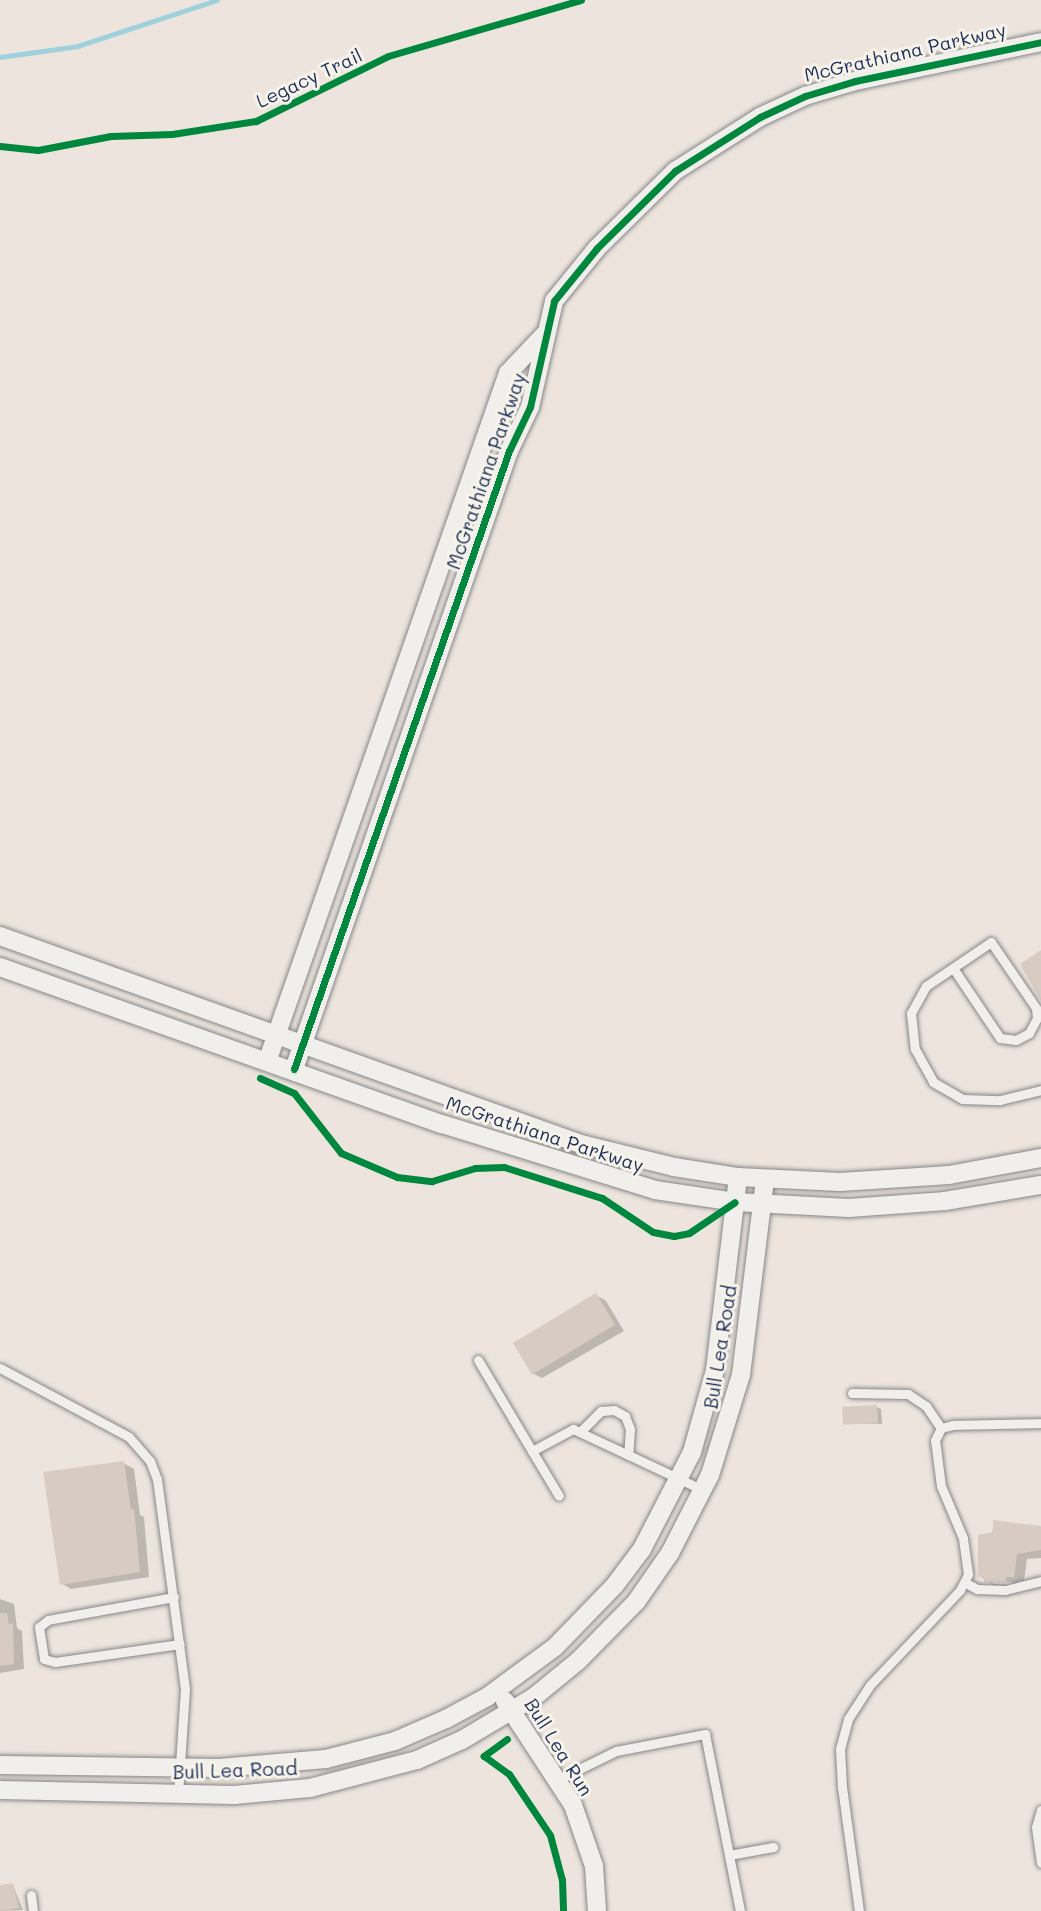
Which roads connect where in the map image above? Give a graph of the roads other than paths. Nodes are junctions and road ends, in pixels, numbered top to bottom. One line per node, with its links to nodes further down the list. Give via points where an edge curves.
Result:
1 (1041, 43): 2 (street, McGrathiana Parkway, via 805,96 738,129 675,171 597,248 554,301)
2 (544, 335): 6 (street, McGrathiana Parkway, via 508,373); 7 (street, McGrathiana Parkway, via 530,407 509,451)
3 (0, 936): 6 (street, McGrathiana Parkway)
4 (0, 967): 8 (street, McGrathiana Parkway)
5 (953, 968): 5 (lane, via 991,942 1036,1008 1037,1018 1029,1033 1016,1040 1000,1038); 10 (lane, via 926,986 911,1013 915,1049 933,1082 961,1099 1000,1100)
6 (277, 1036): 7 (street, McGrathiana Parkway); 8 (street, McGrathiana Parkway)
7 (303, 1045): 9 (street, McGrathiana Parkway); 12 (street, McGrathiana Parkway, via 582,1144)
8 (268, 1059): 9 (street, McGrathiana Parkway)
9 (294, 1069): 15 (street, McGrathiana Parkway, via 600,1177)
10 (1041, 1090)
11 (1041, 1158): 13 (street, McGrathiana Parkway, via 903,1180)
12 (738, 1177): 13 (street, McGrathiana Parkway); 15 (street, Bull Lea Road)
13 (765, 1180): 16 (street, Bull Lea Road)
14 (1035, 1188): 16 (street, McGrathiana Parkway, via 882,1206)
15 (735, 1202): 16 (street, McGrathiana Parkway); 25 (street, Bull Lea Road, via 715,1370)
16 (762, 1204): 26 (street, Bull Lea Road, via 741,1375)
17 (478, 1360): 23 (lane)
18 (0, 1368): 30 (lane, via 140,1446 157,1479)
19 (852, 1393): 21 (lane, via 908,1394 926,1406)
20 (1041, 1423): 21 (lane)
21 (941, 1428): 29 (lane, via 935,1452 941,1486 963,1538)
22 (580, 1432): 23 (lane, via 569,1430); 24 (lane); 24 (lane, via 601,1411 614,1410 625,1416 630,1429)
23 (532, 1451): 27 (lane)
24 (628, 1455): 25 (lane)
25 (680, 1480): 26 (lane); 32 (street, Bull Lea Road, via 615,1585 555,1647)
26 (703, 1490): 33 (street, Bull Lea Road, via 670,1553 636,1602 578,1661)
27 (559, 1496)
28 (1041, 1581): 29 (lane, via 1005,1590 977,1589)
29 (966, 1583): 48 (lane, via 870,1685 848,1719 840,1749 842,1787)
30 (174, 1597): 31 (lane); 31 (lane, via 48,1620 38,1627 44,1659 55,1662)
31 (180, 1644): 35 (lane, via 185,1689)
32 (497, 1690): 33 (street, Bull Lea Run); 35 (street, Bull Lea Road, via 446,1719 364,1750 295,1764)
33 (513, 1711): 36 (street, Bull Lea Run); 38 (street, Bull Lea Road, via 428,1755 350,1780 271,1793)
34 (0, 1765): 35 (street, Bull Lea Road)
35 (181, 1768): 38 (lane)
36 (557, 1780): 41 (lane, via 616,1751 705,1734); 46 (street, Bull Lea Run, via 573,1805 594,1866)
37 (0, 1790): 38 (street, Bull Lea Road)
38 (178, 1794)
39 (1041, 1810): 42 (lane, via 1036,1827)
40 (774, 1847): 41 (lane)
41 (729, 1856): 47 (lane)
42 (1041, 1858): 43 (lane)
43 (1041, 1863)
44 (31, 1895): 45 (lane)
45 (33, 1911)
46 (597, 1911)
47 (740, 1911)
48 (859, 1911)

